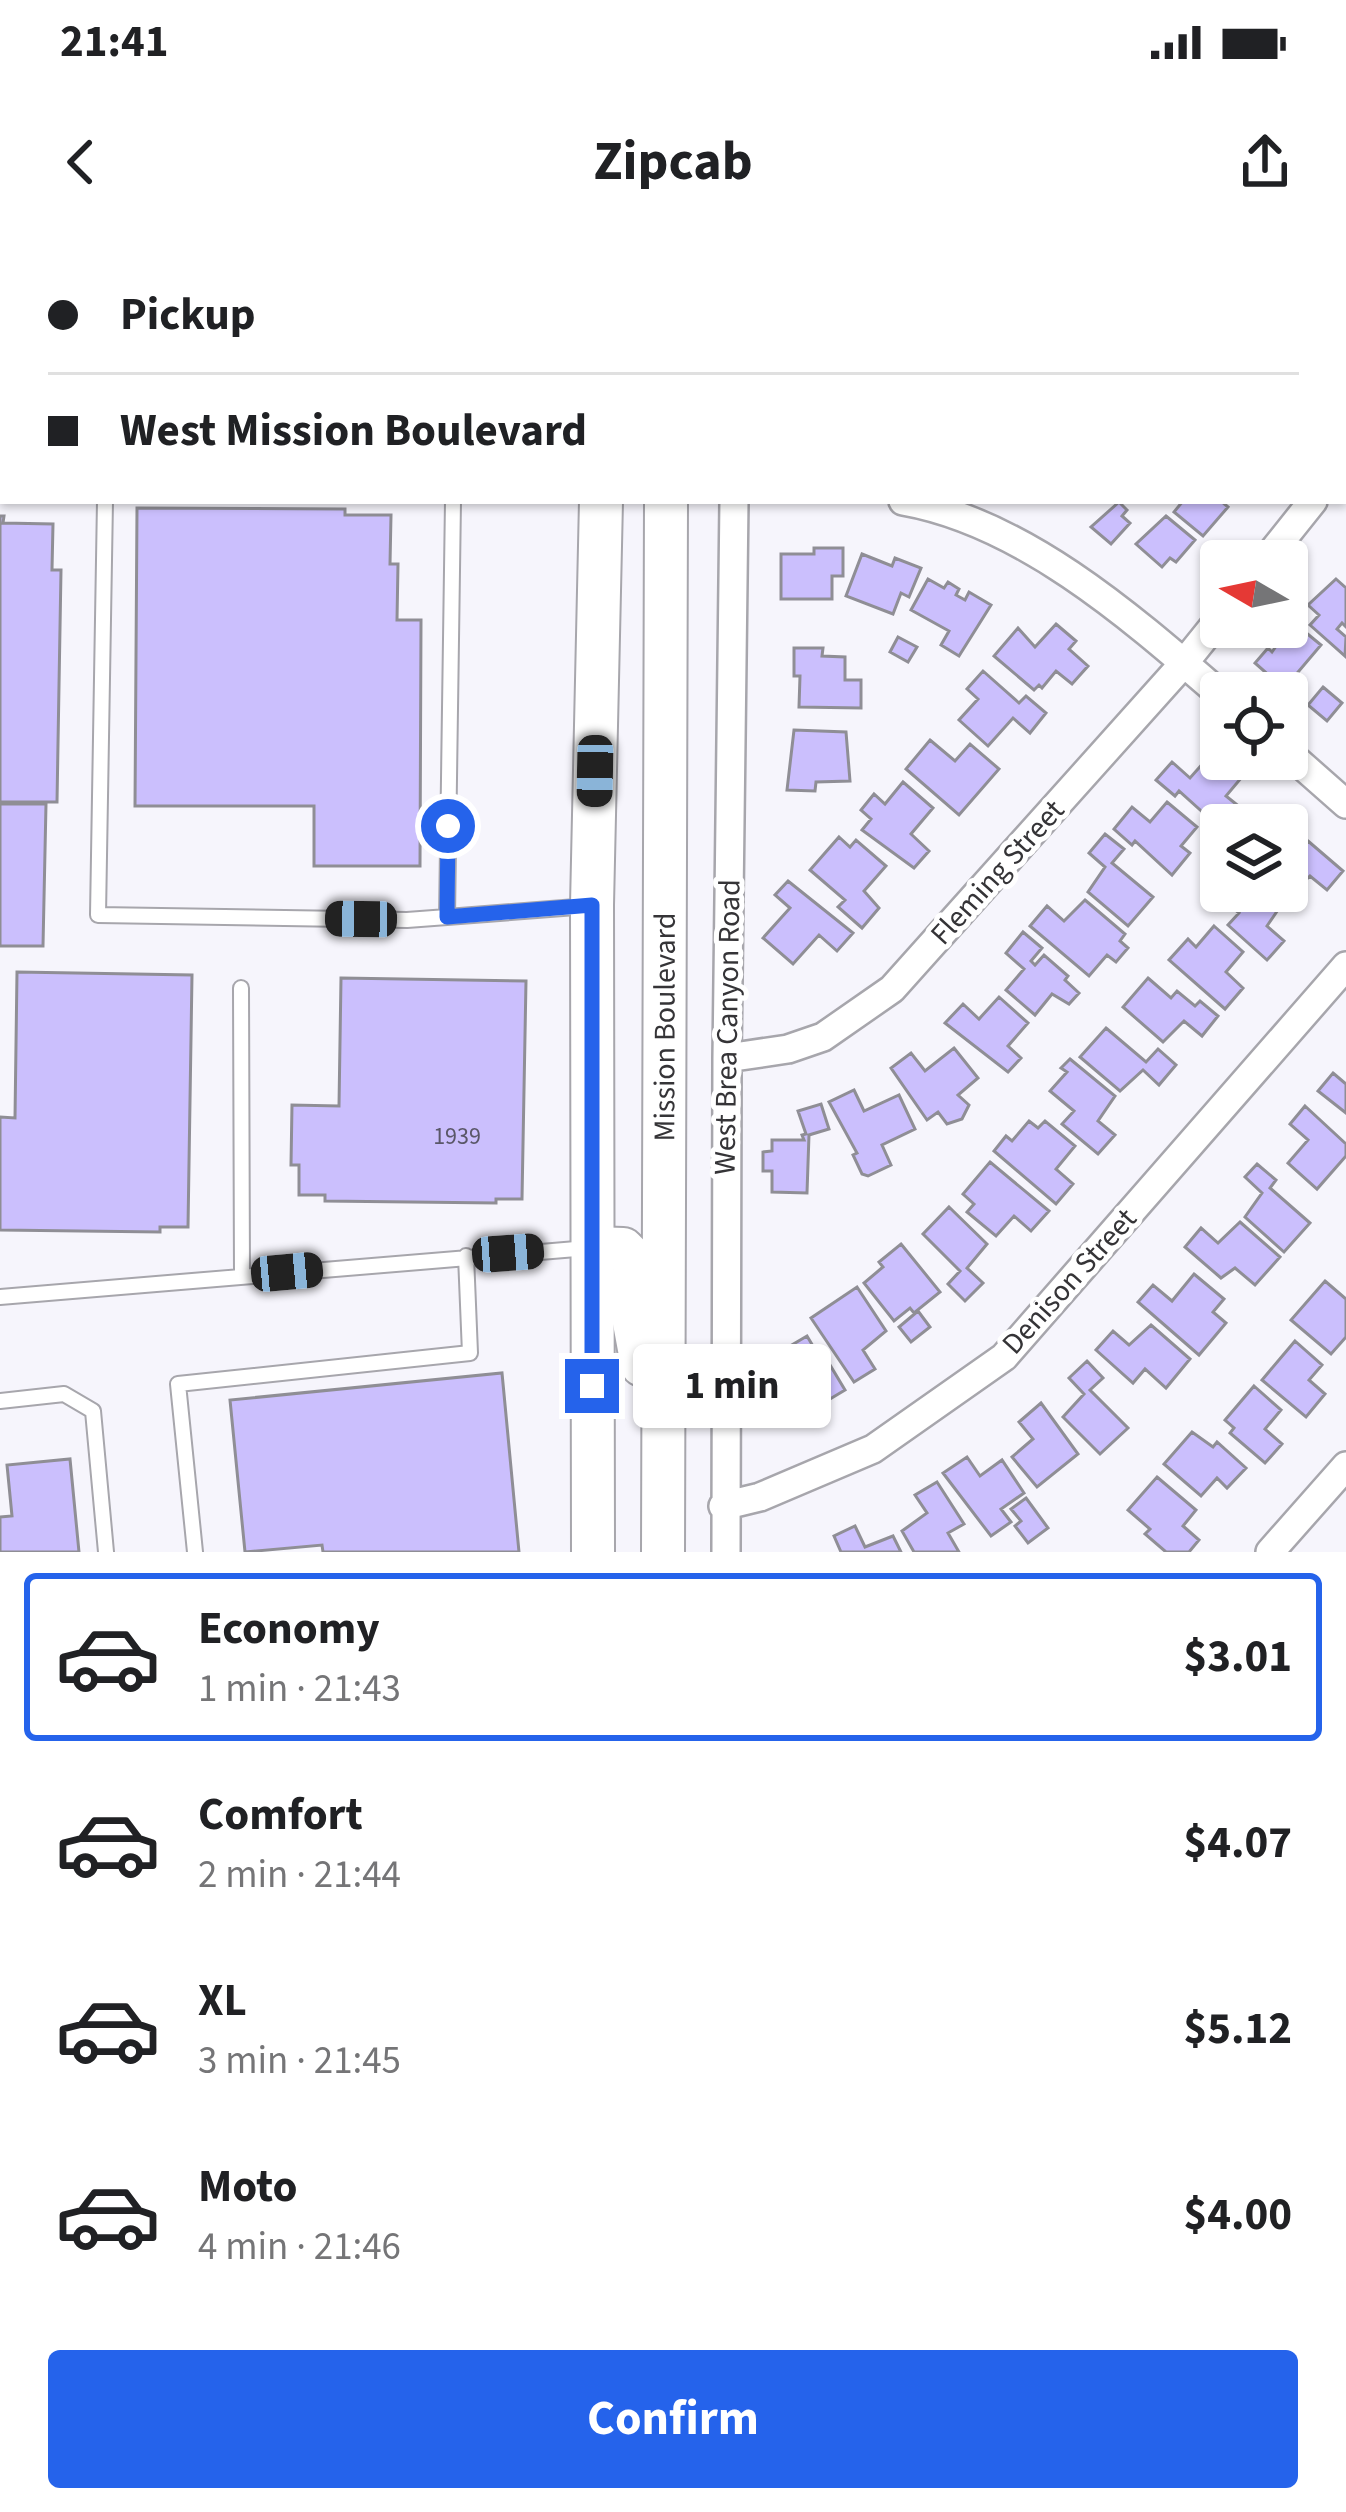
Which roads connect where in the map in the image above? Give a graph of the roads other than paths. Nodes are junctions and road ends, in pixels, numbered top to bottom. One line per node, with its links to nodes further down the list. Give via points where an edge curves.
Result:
1 (105, 504): 15 (lane, via 98,915)
2 (453, 504): 15 (lane)
3 (601, 504): 14 (main road)
4 (666, 504): 23 (main road, Mission Boulevard)
5 (734, 504): 18 (street, West Brea Canyon Road)
6 (923, 504): 10 (street, via 1041,554)
7 (1310, 504): 8 (street)
8 (1281, 540)
9 (1200, 643): 10 (street, Fleming Street)
10 (1184, 663): 11 (street); 18 (street, Fleming Street, via 892,989 823,1036)
11 (1200, 677)
12 (1308, 771): 13 (street)
13 (1346, 804)
14 (592, 905): 15 (lane); 19 (main road)
15 (447, 917)
16 (1346, 966): 26 (street, Denison Street, via 1004,1357 873,1449)
17 (241, 988): 21 (lane)
18 (727, 1058): 26 (street, West Brea Canyon Road)
19 (593, 1248): 20 (lane); 23 (main road, via 630,1256 638,1353); 29 (main road)
20 (466, 1256): 21 (lane); 28 (lane, via 470,1353 178,1384)
21 (242, 1276): 22 (lane)
22 (0, 1297)
23 (662, 1396): 30 (main road, Mission Boulevard)
24 (0, 1401): 27 (lane, via 64,1394 92,1411)
25 (1346, 1466): 32 (street)
26 (723, 1506): 31 (street, West Brea Canyon Road)
27 (106, 1552)
28 (195, 1552)
29 (593, 1552)
30 (663, 1552)
31 (726, 1552)
32 (1270, 1552)

